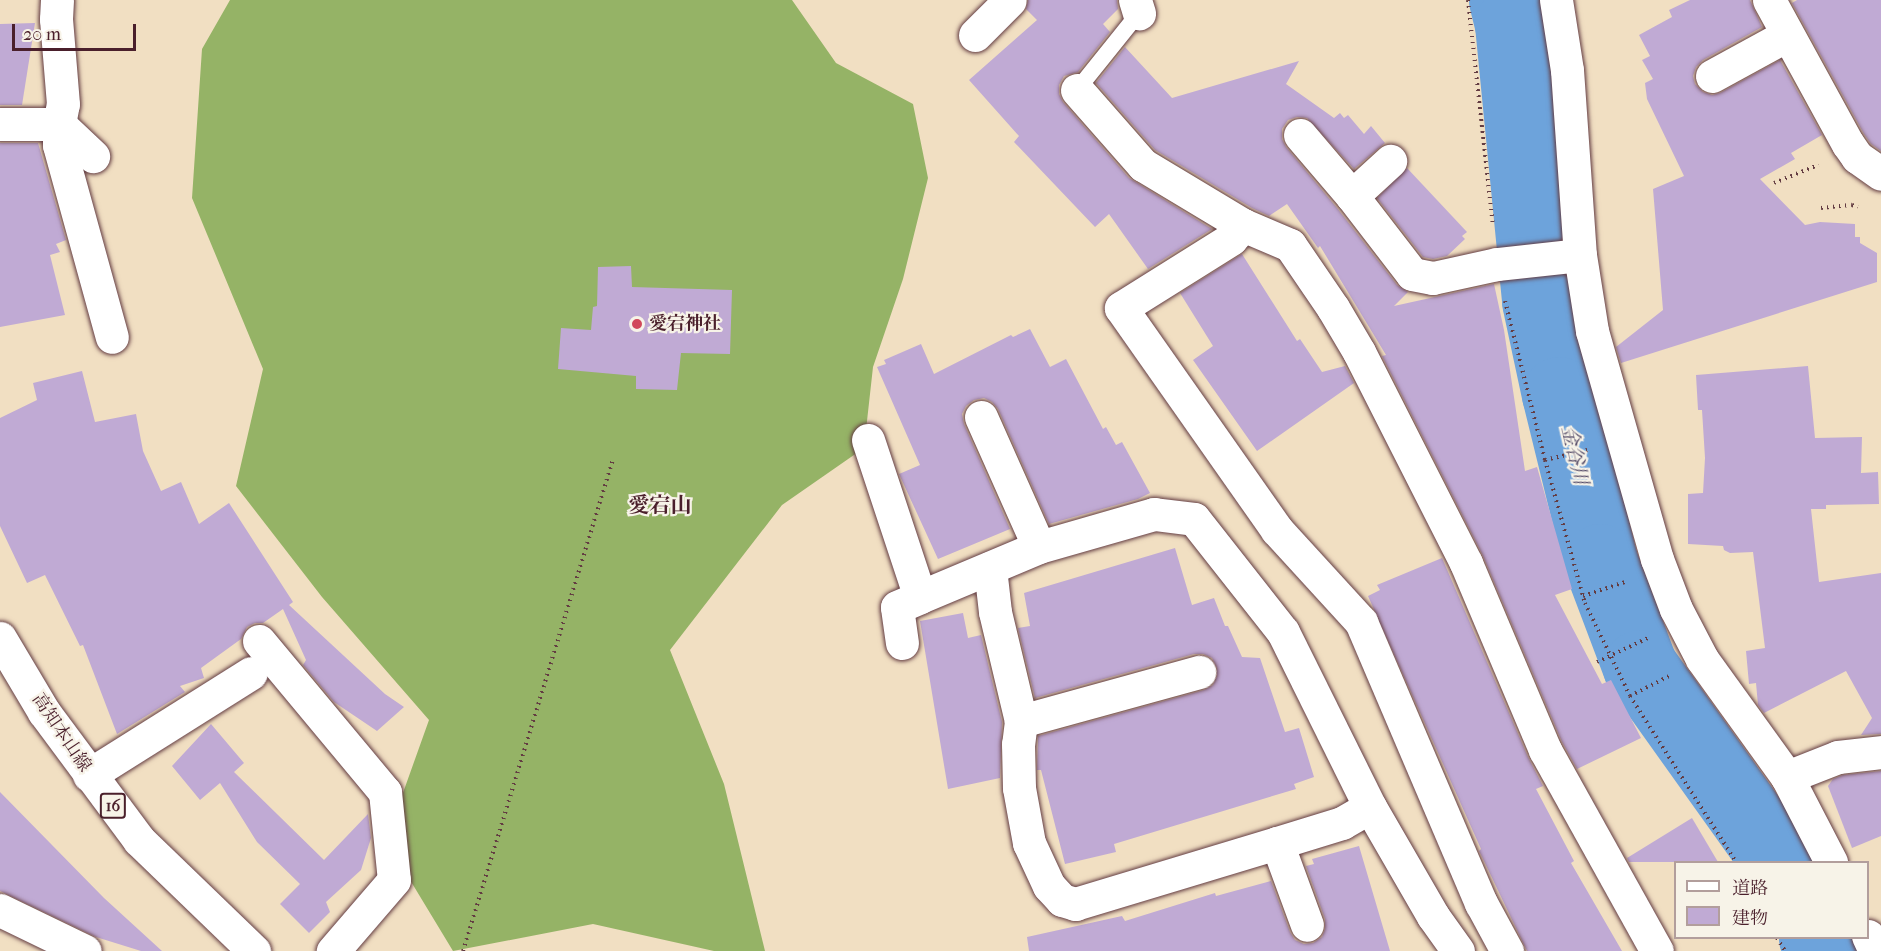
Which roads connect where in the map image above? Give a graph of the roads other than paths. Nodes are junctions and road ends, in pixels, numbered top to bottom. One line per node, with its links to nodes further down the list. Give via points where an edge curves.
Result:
1 (57, 0): 11 (street, via 63,104)
2 (1010, 0): 6 (street)
3 (1556, 0): 18 (street, via 1567,70)
4 (1769, 0): 7 (street)
5 (1137, 6): 9 (lane)
6 (975, 35)
7 (1787, 35): 8 (street); 15 (street, via 1848,144 1857,157)
8 (1712, 76)
9 (1077, 90): 17 (street, via 1143,165)
10 (0, 124): 11 (street)
11 (59, 124): 13 (street); 19 (street, via 59,145)
12 (1300, 135): 16 (street)
13 (93, 156)
14 (1390, 161): 16 (street)
15 (1881, 174)
16 (1352, 196): 18 (street, via 1412,274 1433,278 1497,264)
17 (1243, 225): 43 (street, via 1231,239 1121,308 1277,530 1361,622 1482,903); 44 (street, via 1290,245 1359,352 1466,563 1545,750)
18 (1580, 255): 33 (street, via 1592,331 1657,559 1676,609 1702,659)
19 (112, 337)
20 (981, 417): 22 (street)
21 (868, 440): 24 (street)
22 (1039, 547): 23 (street); 34 (street, via 1154,514 1194,519 1283,632)
23 (990, 568): 24 (street); 30 (street, via 995,612)
24 (920, 597): 27 (street, via 897,607)
25 (0, 638): 32 (street, 高知本山線 / 16, via 44,712)
26 (259, 641): 41 (street, via 385,792 394,879)
27 (902, 643)
28 (1198, 672): 30 (street)
29 (252, 673): 32 (street)
30 (1021, 721): 35 (street, via 1019,788 1029,843 1049,886 1062,900 1075,904)
31 (1881, 753): 33 (street, via 1838,757)
32 (89, 775): 40 (street, 高知本山線 / 16, via 139,840)
33 (1787, 777): 36 (street)
34 (1370, 807): 35 (street, via 1342,823); 42 (street, via 1433,916)
35 (1277, 843): 38 (street)
36 (1830, 861)
37 (0, 910): 39 (street)
38 (1307, 925)
39 (85, 951)
40 (254, 951)
41 (333, 951)
42 (1458, 951)
43 (1507, 951)
44 (1657, 951)

